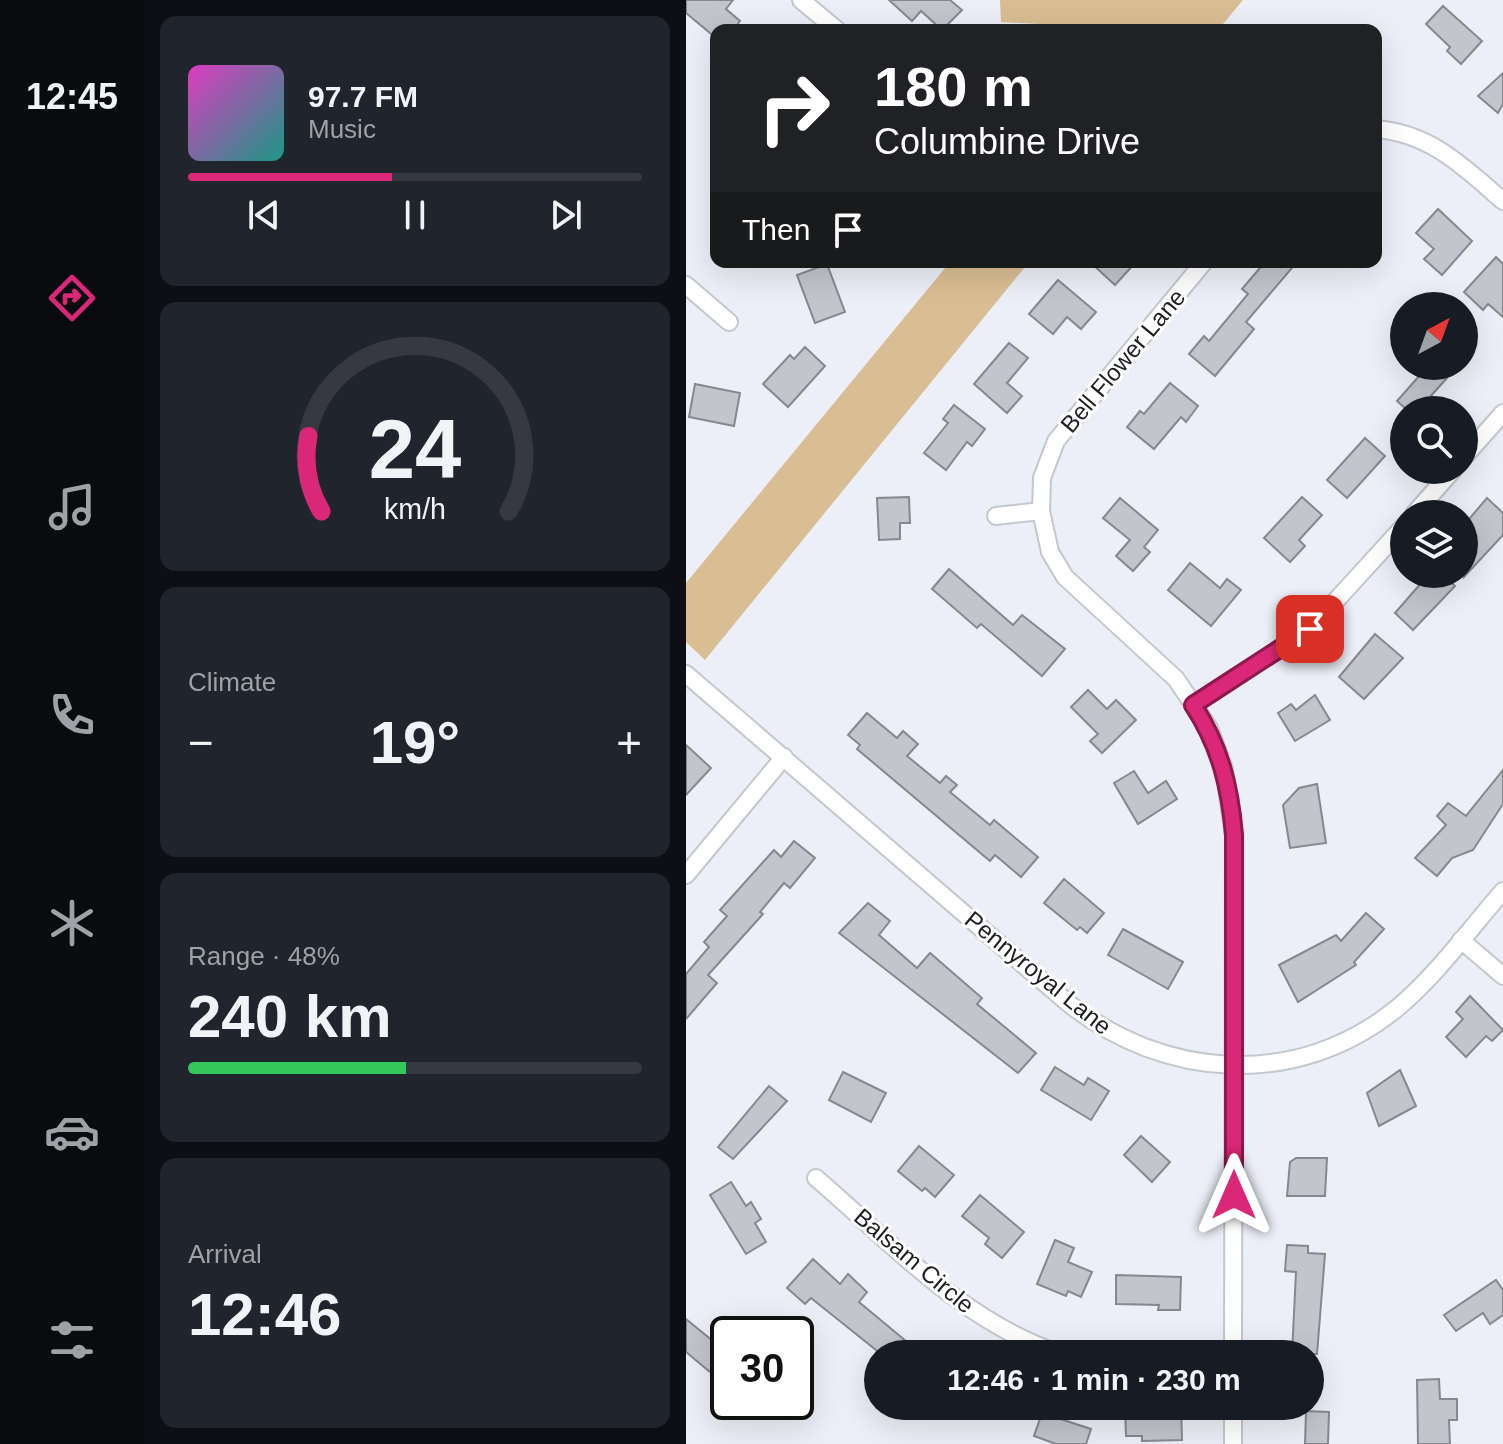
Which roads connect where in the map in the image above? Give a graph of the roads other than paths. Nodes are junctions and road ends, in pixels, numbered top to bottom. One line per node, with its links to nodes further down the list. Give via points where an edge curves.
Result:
1 (801, 0): 2 (street)
2 (830, 24)
3 (1382, 130): 4 (street, via 1422,138 1440,148)
4 (1503, 201)
5 (1199, 268): 12 (street, Bell Flower Lane, via 1056,441 1042,478)
6 (686, 285): 7 (street)
7 (729, 322)
8 (1503, 413): 9 (street)
9 (1478, 441)
10 (1441, 484): 11 (street)
11 (1426, 500)
12 (1041, 511): 13 (street); 16 (street, Bell Flower Lane, via 1050,552 1065,577 1176,679)
13 (996, 516)
14 (1390, 541): 16 (street, via 1310,629)
15 (686, 674): 17 (street, Pennyroyal Lane)
16 (1193, 705): 22 (street, Bell Flower Lane, via 1218,749 1231,801)
17 (784, 757): 18 (street); 22 (street, Pennyroyal Lane, via 1089,1019 1164,1056)
18 (686, 875)
19 (1503, 891): 20 (street, Pennyroyal Lane)
20 (1461, 940): 21 (street); 22 (street, Pennyroyal Lane, via 1407,999 1360,1034 1317,1053)
21 (1503, 976)
22 (1235, 1068): 25 (street, Bell Flower Lane)
23 (816, 1178): 24 (street, Balsam Circle, via 971,1310)
24 (1023, 1340)
25 (1233, 1340)
26 (1233, 1420): 27 (street)
27 (1233, 1444)

